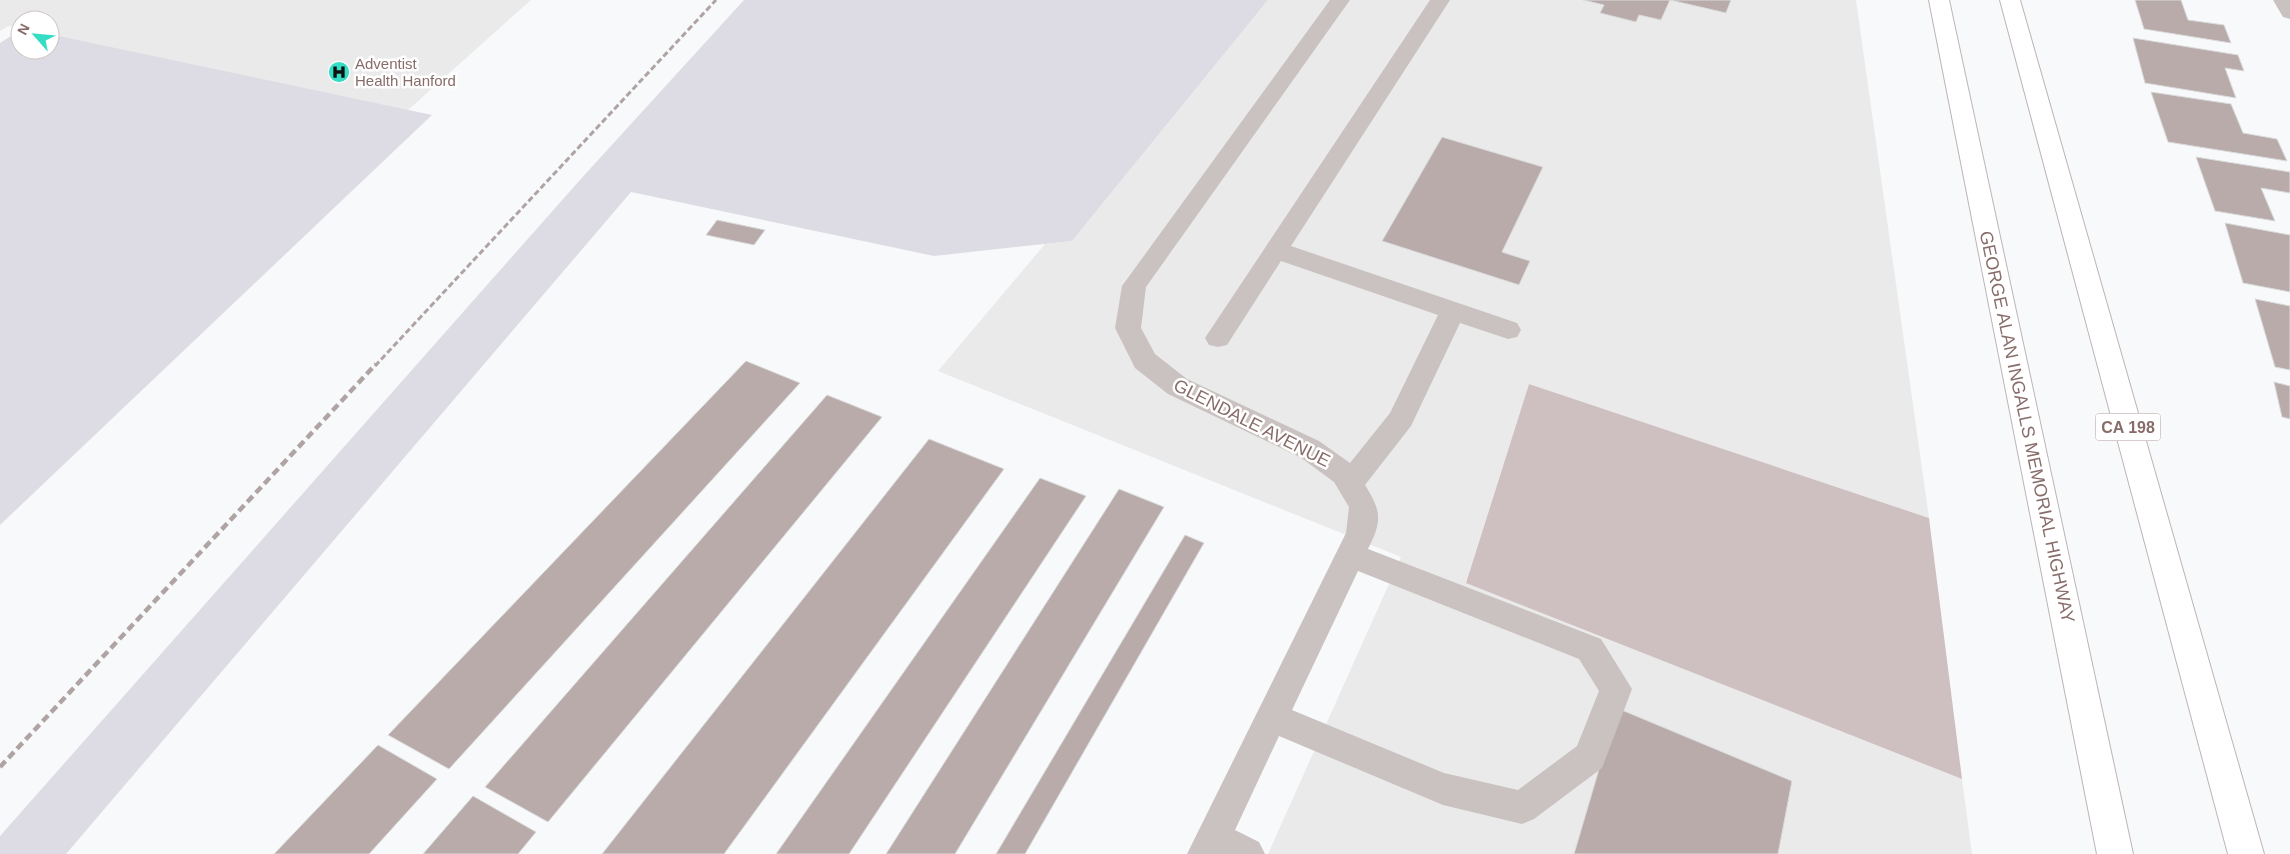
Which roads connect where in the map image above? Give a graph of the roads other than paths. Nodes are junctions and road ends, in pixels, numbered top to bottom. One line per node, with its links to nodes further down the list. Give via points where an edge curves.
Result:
1 (1340, 0): 11 (street, GLENDALE AVENUE, via 1134,286 1126,318 1138,351 1157,373 1185,391 1302,446 1336,466)
2 (1440, 0): 7 (street)
3 (1939, 0): 16 (highway, GEORGE ALAN INGALLS MEMORIAL HIGHWAY)
4 (2010, 0): 17 (highway, CA 198)
5 (2282, 0): 6 (street)
6 (2290, 13)
7 (1276, 250): 8 (street); 10 (street)
8 (1453, 311): 9 (street); 11 (street, via 1401,418)
9 (1508, 330)
10 (1218, 338)
11 (1351, 482): 12 (street, GLENDALE AVENUE, via 1364,507 1361,533)
12 (1350, 556): 13 (street, GLENDALE AVENUE); 13 (street, via 1590,650 1616,688 1590,756 1522,807 1443,790)
13 (1271, 718): 14 (street, GLENDALE AVENUE)
14 (1209, 846): 15 (street)
15 (1247, 854)
16 (2115, 854)
17 (2246, 854)

